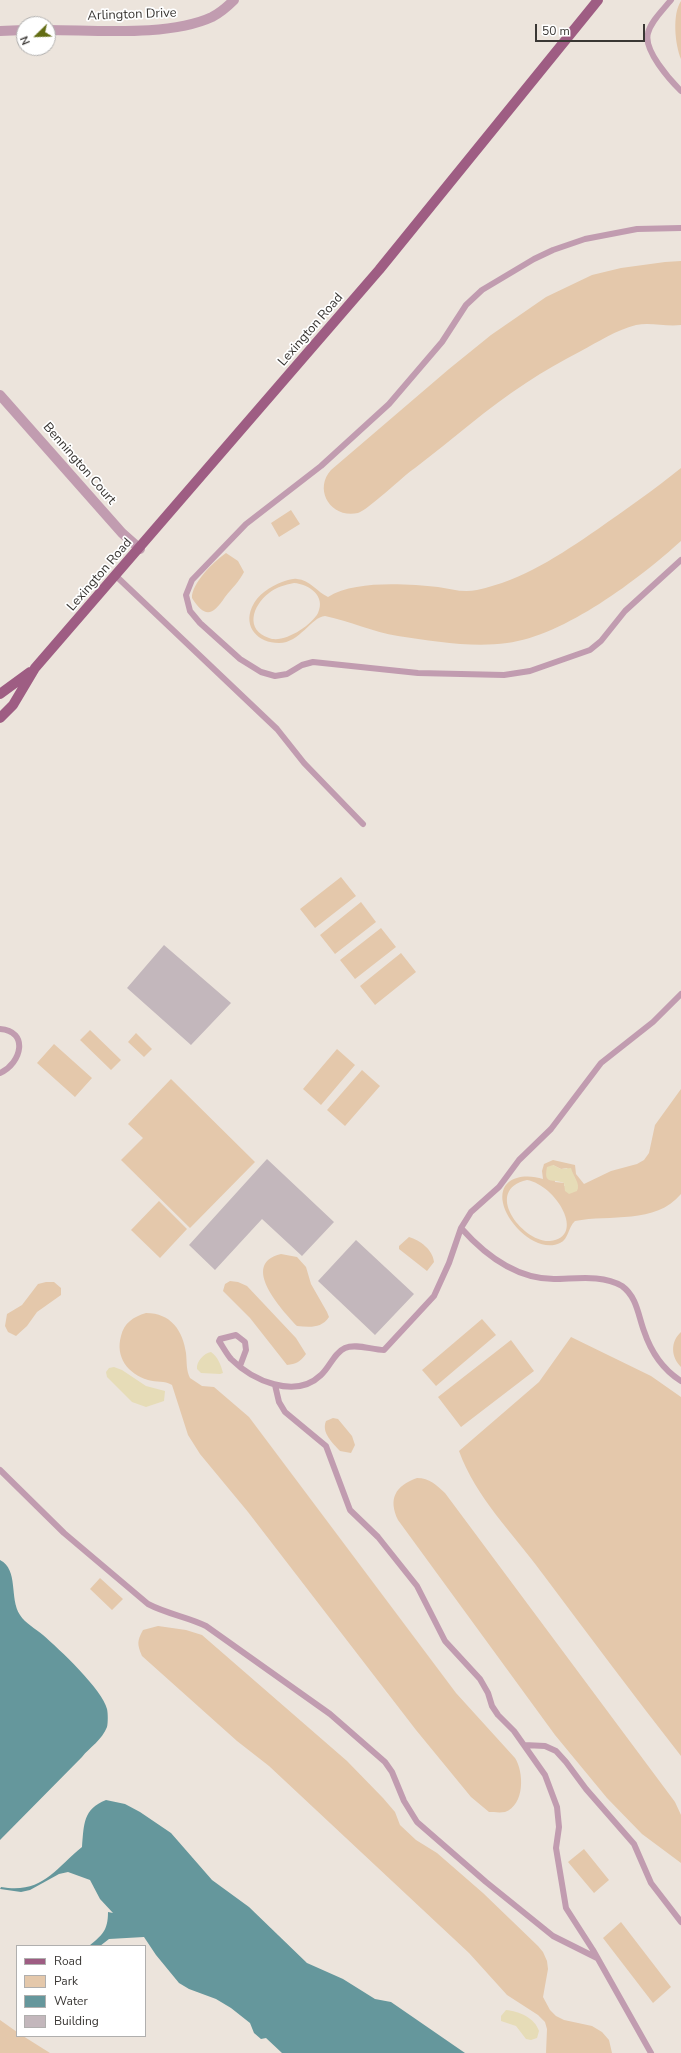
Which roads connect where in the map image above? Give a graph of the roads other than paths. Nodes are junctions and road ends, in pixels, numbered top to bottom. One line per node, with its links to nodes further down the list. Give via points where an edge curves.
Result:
1 (234, 0): 5 (street, Arlington Drive, via 214,16 183,26 147,30)
2 (598, 0): 10 (main road, Lexington Road, via 402,243)
3 (671, 0): 7 (lane, via 647,34 658,64)
4 (16, 30): 6 (street)
5 (56, 30)
6 (0, 31)
7 (681, 91)
8 (681, 228): 11 (lane, via 637,228 585,239 534,259 482,290 466,305 445,338 389,404 321,466 246,524 192,580 186,595 190,611 200,623 240,659 268,675 281,675 313,662 418,673 504,675 530,671 590,650 601,641 625,611)
9 (0, 395): 10 (street, Bennington Court, via 60,464)
10 (140, 549): 12 (main road, Lexington Road)
11 (681, 560)
12 (116, 576): 13 (main road, Lexington Road); 16 (lane, via 277,729 304,763)
13 (35, 668): 14 (main road, Lexington Road); 15 (main road, Lexington Road, via 13,705)
14 (0, 694)
15 (0, 718)
16 (363, 824)
17 (681, 994): 20 (lane, via 653,1022 601,1064 551,1129 519,1160 499,1187 471,1212)
18 (0, 1029): 19 (lane, via 12,1034 20,1048 15,1062)
19 (0, 1073)
20 (461, 1228): 22 (lane, via 492,1258 513,1270 542,1278 609,1280 621,1286 632,1295 652,1351 661,1364); 23 (lane, via 434,1296 390,1346 384,1350 352,1346 345,1348 313,1382 288,1387)
21 (240, 1366): 21 (lane, via 230,1358 218,1341 220,1339 236,1335 246,1342); 23 (lane, via 250,1374)
22 (681, 1381)
23 (275, 1384): 25 (lane, via 279,1402 285,1412 326,1446 350,1510 378,1537 417,1586 445,1641 480,1679 492,1706)
24 (0, 1470): 27 (lane, via 64,1533 148,1604 206,1626 330,1714 385,1762 410,1812 426,1831 553,1936)
25 (524, 1745): 26 (lane, via 545,1746 556,1751 566,1762 634,1844 651,1883); 27 (lane, via 545,1775 557,1807 556,1848 566,1908)
26 (681, 1922)
27 (598, 1958): 28 (lane)
28 (651, 2053)

